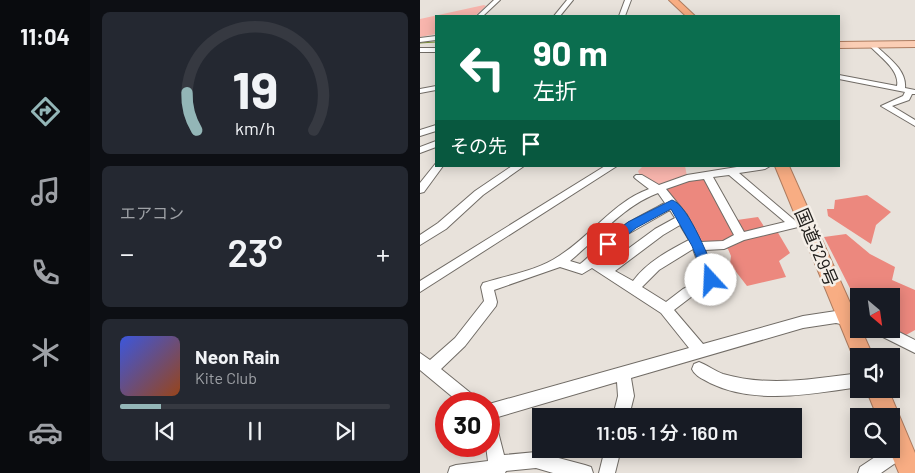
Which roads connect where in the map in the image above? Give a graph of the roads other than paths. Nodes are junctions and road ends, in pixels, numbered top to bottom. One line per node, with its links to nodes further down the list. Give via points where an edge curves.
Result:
1 (497, 0): 5 (street)
2 (570, 0): 6 (street)
3 (628, 0): 7 (street)
4 (673, 0): 8 (highway)
5 (481, 15)
6 (558, 15)
7 (622, 15)
8 (690, 15)
9 (435, 38): 10 (street)
10 (420, 40)
11 (872, 44): 12 (main road); 13 (main road); 19 (street, via 900,74)
12 (915, 44)
13 (840, 45)
14 (420, 50): 15 (street)
15 (435, 50)
16 (840, 77): 19 (street)
17 (435, 88): 18 (street)
18 (421, 90)
19 (908, 92): 20 (street); 21 (street, via 886,106)
20 (915, 102)
21 (913, 120)
22 (435, 128): 23 (street)
23 (420, 133)
24 (435, 144): 25 (street)
25 (420, 150)
26 (518, 167): 44 (street, via 479,193)
27 (606, 167): 49 (street)
28 (688, 167): 36 (street)
29 (760, 167): 33 (street)
30 (782, 167): 52 (highway, 国道329号)
31 (435, 170): 32 (street); 38 (street)
32 (420, 171)
33 (732, 172): 34 (street); 43 (street, via 794,224)
34 (707, 175): 36 (street); 40 (street)
35 (639, 177): 37 (street)
36 (693, 177): 37 (street)
37 (660, 188): 41 (street); 46 (street, via 619,209)
38 (420, 190)
39 (735, 201): 40 (street)
40 (723, 203): 43 (street)
41 (672, 204): 42 (street); 47 (street, via 632,225 596,253)
42 (683, 218): 45 (street); 48 (street)
43 (741, 237): 45 (street, via 724,245)
44 (420, 241)
45 (697, 244): 50 (street, via 669,255 655,265); 51 (street, via 711,280)
46 (559, 262): 47 (street, via 582,269); 57 (street, via 487,287 491,302 460,342)
47 (592, 262): 48 (street)
48 (606, 271): 50 (street)
49 (420, 287)
50 (634, 289): 51 (street)
51 (666, 309): 56 (street)
52 (850, 311)
53 (850, 319): 56 (street, via 836,317 803,322)
54 (900, 337): 55 (street)
55 (914, 343)
56 (700, 351): 59 (street)
57 (425, 365): 61 (street)
58 (699, 369): 60 (street, via 722,381 739,385 797,388)
59 (623, 374): 62 (street, via 626,396); 63 (street)
60 (850, 381)
61 (458, 392)
62 (623, 408)
63 (500, 409)
64 (901, 449): 71 (street); 72 (highway)
65 (496, 457): 67 (street)
66 (611, 458): 70 (street)
67 (497, 471): 68 (street); 69 (street, via 503,463 536,460)
68 (456, 473)
69 (585, 473)
70 (607, 473)
71 (866, 473)
72 (911, 473)

